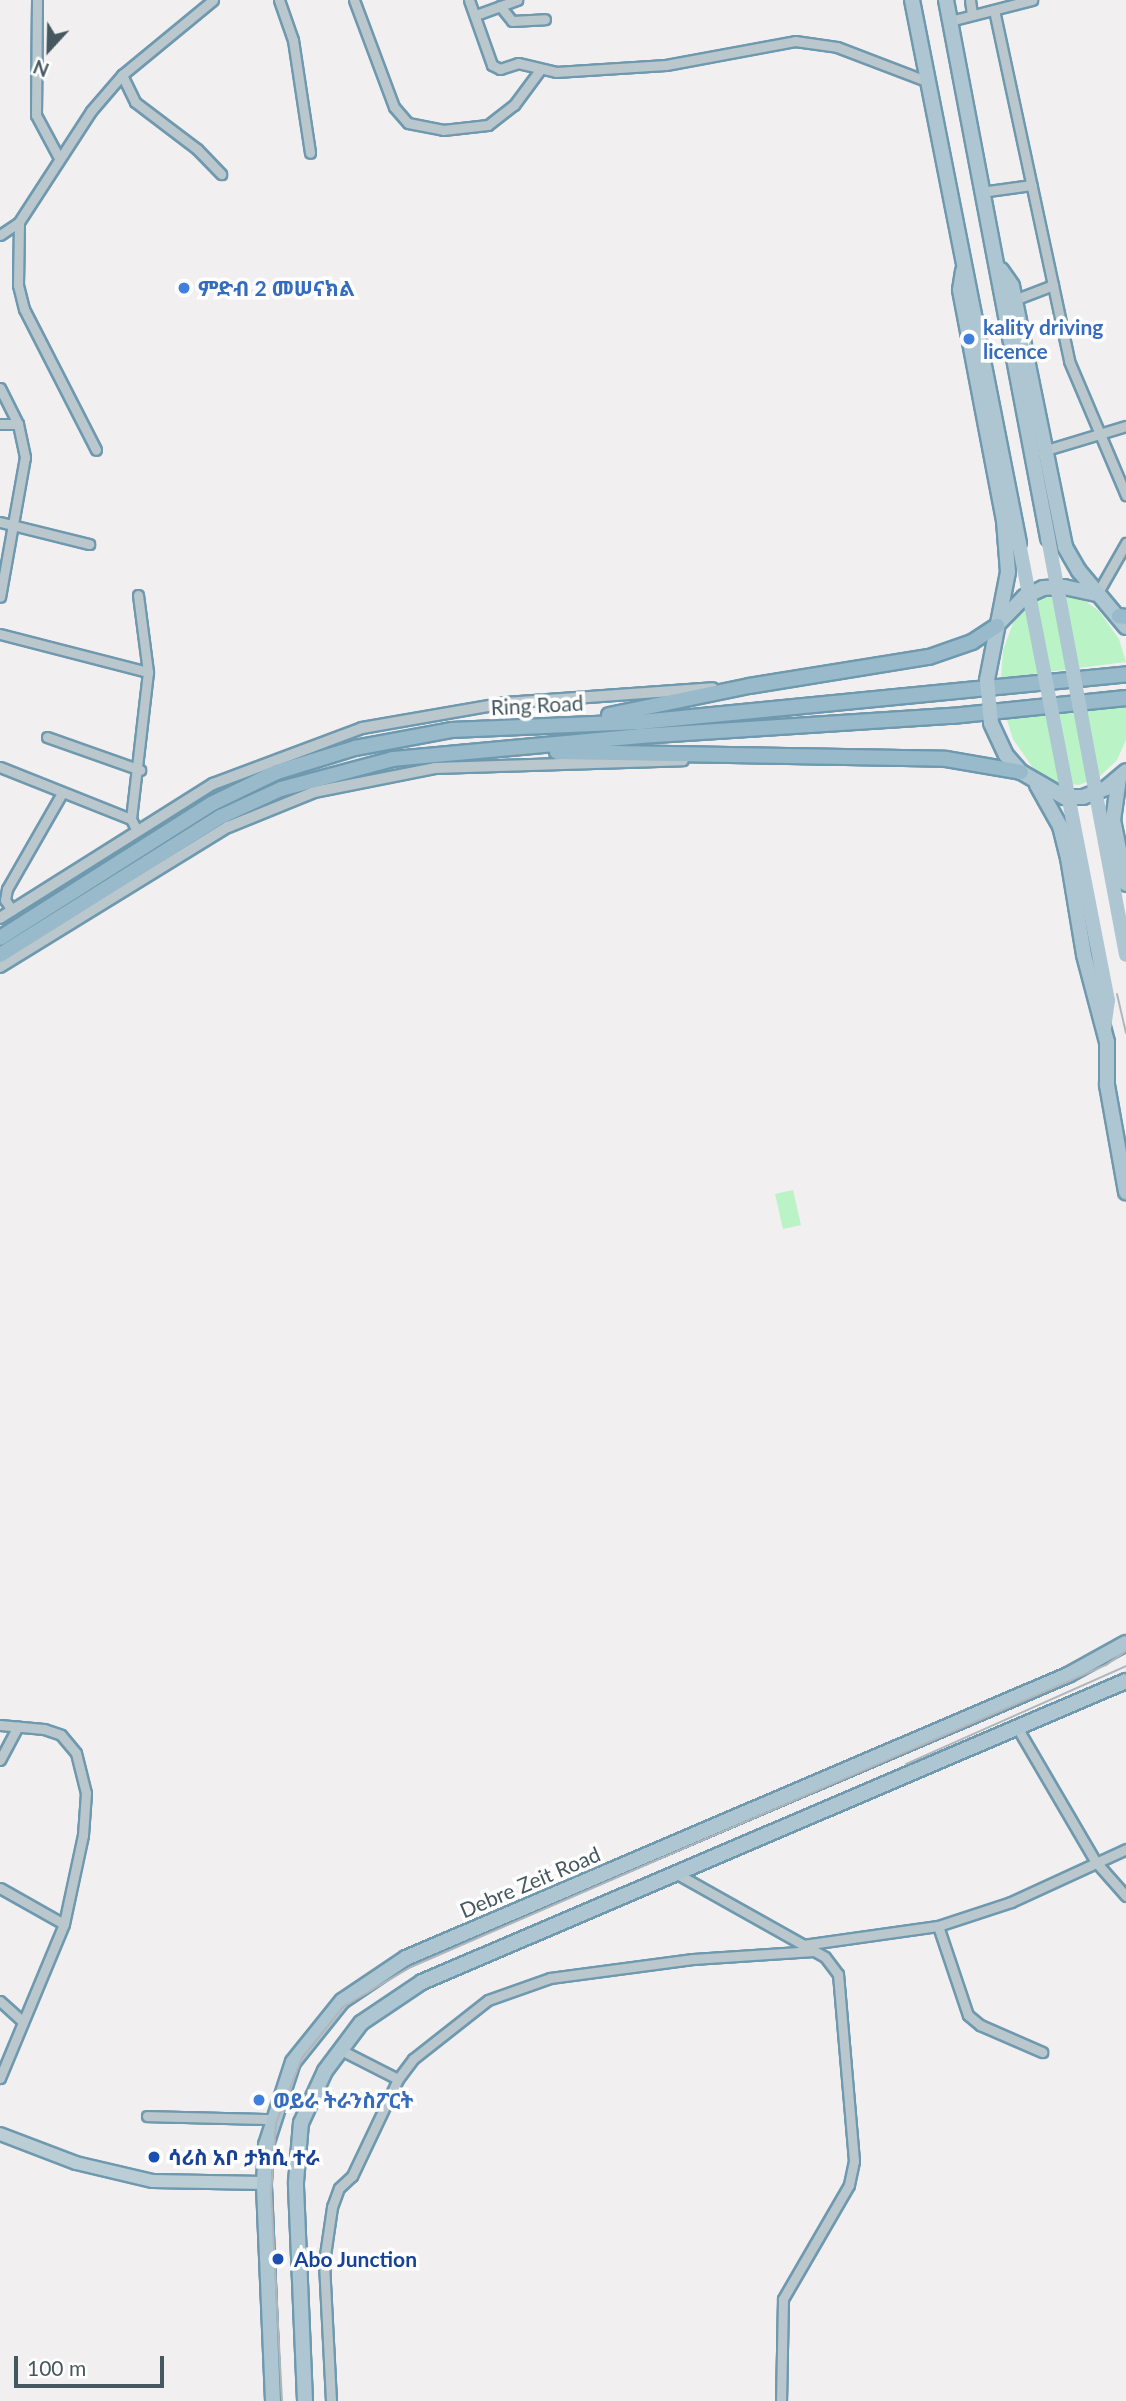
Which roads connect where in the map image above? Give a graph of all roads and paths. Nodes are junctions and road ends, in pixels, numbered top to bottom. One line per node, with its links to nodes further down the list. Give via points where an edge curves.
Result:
1 (37, 0): 21 (street, via 36,115)
2 (213, 0): 18 (street)
3 (279, 0): 20 (street, via 293,40)
4 (354, 0): 17 (street, via 394,107 408,123 443,130 488,125 514,105)
5 (470, 0): 13 (street)
6 (517, 0): 11 (street)
7 (912, 0): 19 (main road)
8 (946, 0): 16 (main road)
9 (970, 0): 14 (street)
10 (1032, 0): 12 (street)
11 (500, 6): 13 (street); 15 (street, via 512,21)
12 (994, 10): 14 (street); 23 (street)
13 (476, 15): 17 (street, via 495,68 518,63)
14 (972, 15): 16 (street)
15 (545, 19)
16 (950, 21): 24 (main road)
17 (540, 70): 19 (street, via 680,63 805,42 837,47)
18 (122, 75): 21 (street); 22 (street, via 135,102 197,149)
19 (926, 81): 27 (main road)
20 (310, 153)
21 (59, 158): 25 (street)
22 (220, 174)
23 (1032, 185): 24 (street); 29 (street)
24 (981, 192): 28 (main road)
25 (19, 222): 26 (street); 36 (street, via 18,285 24,309)
26 (0, 235)
27 (964, 266): 47 (main road, via 960,290 1006,545 1008,572); 73 (main road, bridge, via 1108,1000)
28 (1000, 269): 30 (main road, via 1012,286); 71 (main road, bridge)
29 (1053, 285): 30 (street); 35 (street, via 1069,361)
30 (1014, 300): 37 (main road)
31 (0, 388): 32 (street)
32 (18, 424): 33 (street); 40 (street, via 25,457)
33 (0, 425)
34 (1126, 426): 35 (street)
35 (1098, 432): 37 (street); 38 (street)
36 (96, 450)
37 (1043, 451): 43 (main road, via 1065,547)
38 (1126, 495)
39 (0, 522): 40 (street)
40 (12, 527): 42 (street); 45 (street)
41 (1126, 543): 43 (street)
42 (89, 544)
43 (1097, 594): 46 (main road); 47 (main road, via 1043,588 1011,608)
44 (138, 595): 49 (street)
45 (0, 597)
46 (1124, 620)
47 (997, 626): 51 (highway, via 972,642 929,657); 59 (main road, bridge, via 987,680 991,723 1006,755)
48 (0, 634): 49 (street)
49 (148, 672): 58 (street)
50 (1126, 674): 53 (highway, Ring Road, via 907,698)
51 (749, 686): 53 (highway); 64 (street, via 505,704 362,728 213,784)
52 (1126, 698): 55 (highway, Ring Road, via 952,716)
53 (556, 725): 69 (highway, Ring Road, via 419,734 276,772 211,804)
54 (47, 737): 58 (street)
55 (504, 748): 56 (highway, via 528,752 658,750); 70 (highway, Ring Road, via 393,759 281,789 220,817)
56 (721, 758): 59 (highway, via 946,759); 72 (street, via 435,768 314,792 228,827)
57 (0, 767): 62 (street)
58 (140, 771): 63 (street)
59 (1021, 772): 61 (main road)
60 (1123, 774): 61 (main road, via 1083,797 1064,797); 66 (main road, via 1113,820)
61 (1037, 785): 73 (main road, via 1060,827 1084,955)
62 (62, 793): 63 (street); 65 (street)
63 (131, 819): 64 (street)
64 (137, 831): 67 (street)
65 (5, 882): 67 (street, via 5,900)
66 (1126, 884)
67 (12, 911): 68 (street)
68 (0, 918)
69 (0, 938)
70 (0, 955)
71 (1126, 956)
72 (0, 967)
73 (1104, 1029): 74 (main road, via 1107,1085)
74 (1126, 1192)
75 (1126, 1643): 97 (main road, Debre Zeit Road, via 1068,1675 384,1970 342,2001 309,2039 293,2062)
76 (1126, 1681): 79 (main road)
77 (0, 1725): 78 (street)
78 (18, 1726): 80 (street); 86 (street, via 61,1735 73,1748 82,1773 86,1815)
79 (1018, 1728): 82 (street); 83 (main road)
80 (0, 1760)
81 (1126, 1849): 82 (street)
82 (1098, 1865): 85 (street); 87 (street)
83 (679, 1875): 88 (street); 92 (main road, via 422,1982 381,2007)
84 (0, 1888): 86 (street)
85 (1126, 1896)
86 (64, 1924): 91 (street)
87 (938, 1926): 88 (street); 93 (street, via 968,2015 980,2025)
88 (803, 1945): 89 (street)
89 (814, 1951): 95 (street, via 693,1959 550,1978 481,2004 413,2059); 103 (street, via 834,1964 838,1974 854,2161 849,2185 783,2299)
90 (0, 2001): 91 (street)
91 (22, 2021): 94 (street)
92 (339, 2049): 95 (street); 101 (main road, via 306,2111 297,2156)
93 (1042, 2052)
94 (0, 2078)
95 (398, 2080): 102 (street, via 352,2176 337,2193 327,2230 324,2262)
96 (147, 2116): 97 (street)
97 (271, 2119): 99 (main road, Debre Zeit Road)
98 (0, 2134): 99 (main road, via 76,2163 153,2181)
99 (264, 2183): 100 (main road, Debre Zeit Road)
100 (273, 2401)
101 (305, 2401)
102 (331, 2401)
103 (781, 2401)

